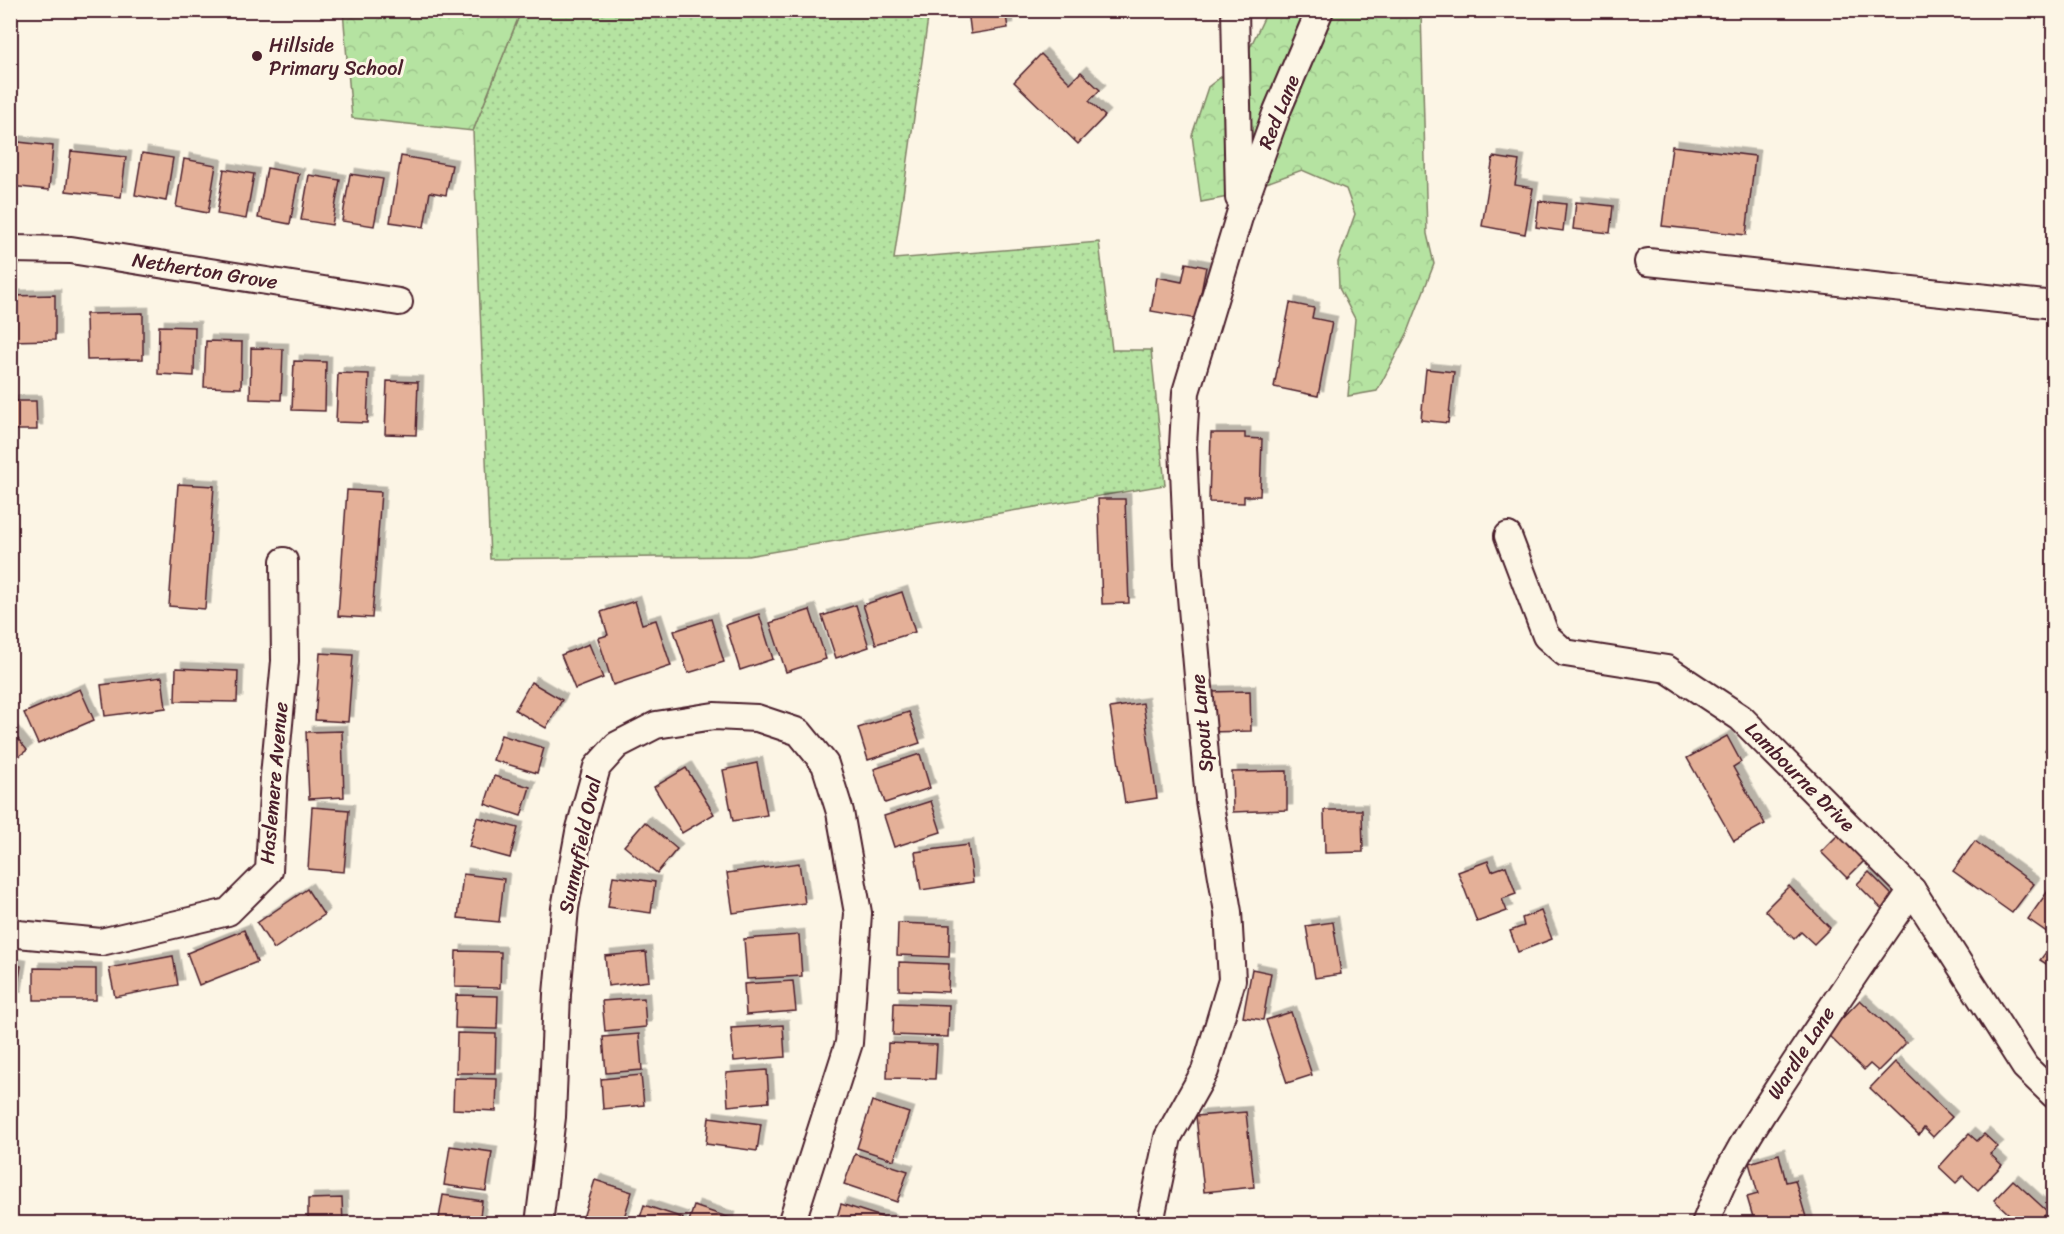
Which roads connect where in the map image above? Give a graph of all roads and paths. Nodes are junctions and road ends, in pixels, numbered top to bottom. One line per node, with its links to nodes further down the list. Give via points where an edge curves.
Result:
1 (1235, 10): 3 (street)
2 (1320, 10): 3 (street, Red Lane, via 1277,111)
3 (1240, 214): 15 (street, Spout Lane, via 1186,392 1183,446 1188,563 1209,800 1228,912 1232,980 1205,1071 1168,1137)
4 (10, 249): 6 (street, Netherton Grove, via 71,250)
5 (1648, 262): 7 (street)
6 (399, 302)
7 (2054, 305)
8 (1508, 536): 10 (street, Lambourne Drive, via 1546,636 1565,653 1667,669 1741,717)
9 (284, 561): 11 (street, Haslemere Avenue, via 285,661 268,872 228,912 101,942)
10 (1912, 890): 12 (street, Lambourne Drive, via 2025,1067); 16 (street, Wardle Lane, via 1756,1121 1713,1200)
11 (10, 930)
12 (2054, 1095)
13 (539, 1224): 14 (street, Sunnyfield Oval, via 552,1117 565,908 579,832 597,767 617,745 656,725 714,716 757,718 799,732 825,764 840,812 858,913 849,1043)
14 (791, 1224)
15 (1153, 1224)
16 (1705, 1224)

